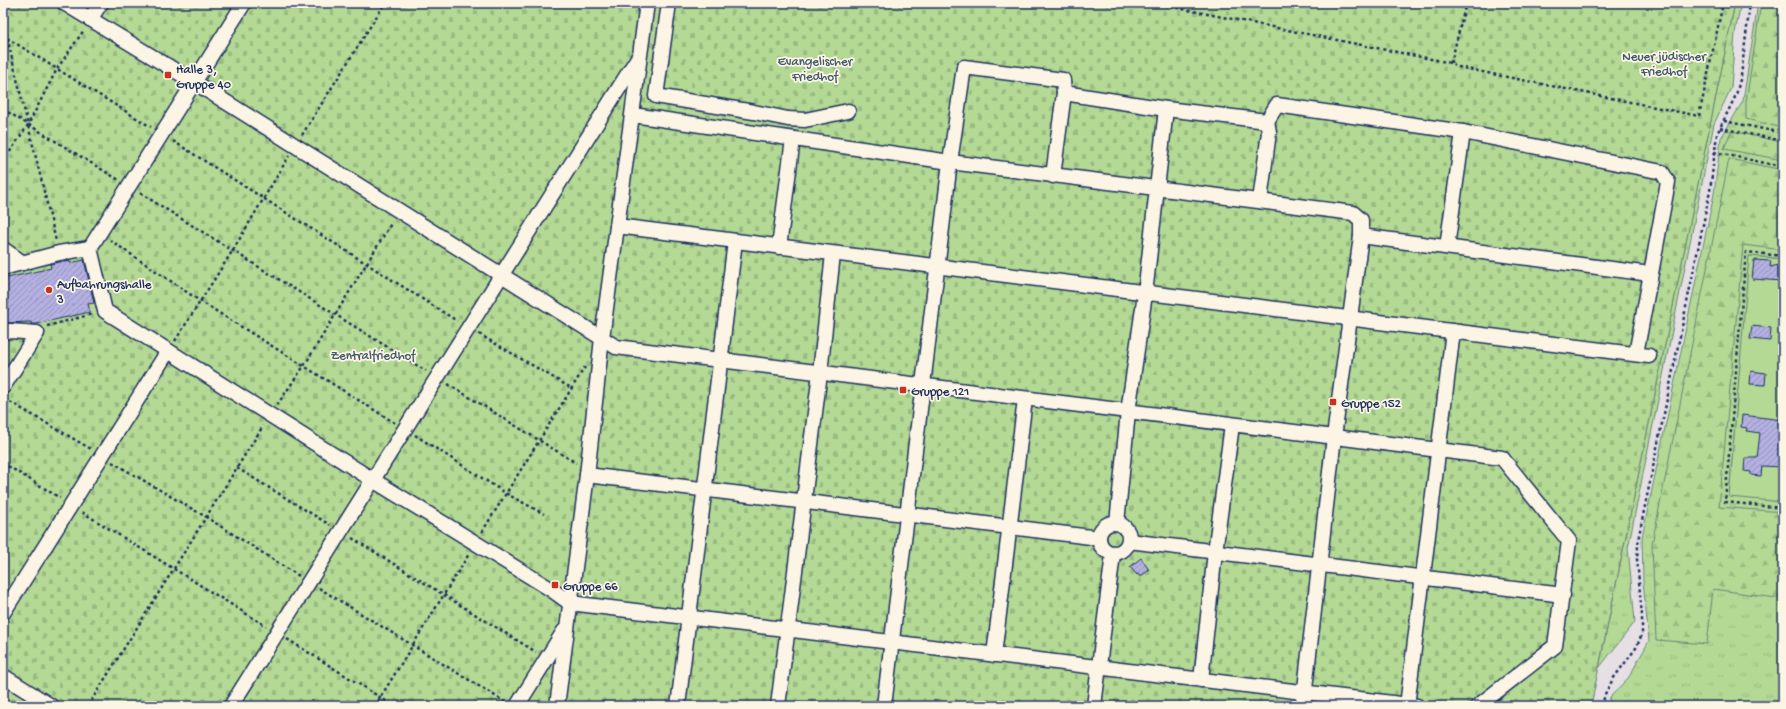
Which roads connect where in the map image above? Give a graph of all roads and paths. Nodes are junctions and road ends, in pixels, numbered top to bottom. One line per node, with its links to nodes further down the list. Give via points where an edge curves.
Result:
1 (64, 3): 11 (lane)
2 (101, 3): 11 (lane)
3 (244, 3): 17 (lane)
4 (384, 3): 32 (path)
5 (648, 3): 14 (lane)
6 (669, 3): 21 (lane, via 656,96 788,119 805,120)
7 (1153, 3): 15 (path)
8 (1466, 3): 15 (path)
9 (1723, 3): 15 (path, via 1699,116 1458,67)
10 (1750, 3): 24 (path, via 1741,76 1736,95)
11 (90, 19): 16 (path); 17 (lane)
12 (3, 21): 13 (path)
13 (7, 38): 16 (path); 25 (path)
14 (639, 56): 22 (lane); 60 (lane)
15 (1450, 63)
16 (58, 69): 25 (path); 29 (path)
17 (194, 82): 29 (lane); 32 (lane)
18 (1064, 94): 20 (lane); 35 (lane, via 1063,80 964,67); 37 (lane)
19 (3, 109): 25 (path)
20 (1166, 109): 23 (lane); 39 (lane)
21 (848, 111)
22 (633, 115): 30 (lane); 43 (lane)
23 (1267, 121): 27 (lane, via 1277,106); 41 (lane, via 1269,132)
24 (1724, 121): 26 (path); 28 (path)
25 (28, 125): 34 (path); 38 (path); 52 (path)
26 (1720, 128): 31 (path); 33 (path)
27 (1463, 132): 48 (lane); 59 (lane, via 1662,172 1668,182)
28 (1783, 133)
29 (162, 134): 38 (lane); 40 (path)
30 (793, 139): 35 (lane); 47 (lane)
31 (1783, 141)
32 (295, 146): 40 (path); 42 (lane)
33 (1714, 152): 36 (path); 145 (path, via 1710,191 1639,535 1637,559 1642,634 1636,648 1613,679)
34 (3, 162)
35 (950, 162): 37 (lane); 57 (lane)
36 (1783, 167)
37 (1053, 176): 39 (lane)
38 (129, 186): 44 (lane); 51 (path)
39 (1157, 188): 41 (lane); 61 (lane)
40 (264, 198): 51 (path); 56 (path)
41 (1260, 201): 45 (lane, via 1353,213 1361,220)
42 (399, 211): 56 (path); 60 (lane)
43 (617, 226): 46 (lane); 70 (lane)
44 (99, 233): 49 (lane); 62 (path)
45 (1361, 236): 48 (lane); 65 (lane)
46 (736, 242): 47 (lane); 73 (lane)
47 (779, 247): 53 (lane)
48 (1448, 247): 59 (lane)
49 (90, 248): 52 (lane); 63 (lane)
50 (3, 249): 55 (lane)
51 (233, 250): 62 (path); 64 (path)
52 (59, 253): 55 (lane)
53 (833, 254): 57 (lane); 75 (lane)
54 (1783, 256): 98 (path, via 1746,252 1725,502)
55 (23, 263): 58 (lane)
56 (366, 263): 64 (path); 66 (path)
57 (938, 267): 61 (lane); 77 (lane)
58 (3, 268)
59 (1650, 274): 67 (lane, via 1643,355)
60 (501, 275): 66 (lane); 70 (lane)
61 (1145, 294): 65 (lane); 82 (lane)
62 (200, 301): 71 (path); 74 (path)
63 (105, 311): 69 (path, via 50,324); 71 (lane)
64 (334, 315): 74 (path); 76 (path)
65 (1351, 319): 67 (lane); 86 (lane)
66 (468, 328): 76 (lane); 79 (path)
67 (1453, 331): 88 (lane)
68 (3, 332): 69 (lane)
69 (37, 333): 78 (lane)
70 (602, 338): 73 (lane, via 616,347); 92 (lane)
71 (168, 351): 83 (lane); 89 (lane)
72 (589, 361): 79 (path)
73 (722, 361): 75 (lane); 94 (lane)
74 (304, 366): 83 (path); 85 (path)
75 (820, 373): 77 (lane); 96 (lane)
76 (437, 378): 85 (lane); 87 (path)
77 (922, 386): 81 (lane); 100 (lane)
78 (3, 387)
79 (572, 388): 87 (path)
80 (3, 398): 89 (path)
81 (1025, 399): 82 (lane); 103 (lane)
82 (1128, 412): 84 (lane); 102 (lane)
83 (270, 415): 91 (path); 93 (lane)
84 (1232, 425): 86 (lane); 108 (lane)
85 (405, 428): 93 (lane); 95 (path)
86 (1334, 437): 88 (lane); 110 (lane)
87 (539, 441): 92 (path); 95 (path)
88 (1438, 450): 112 (lane); 115 (lane, via 1502,458 1569,541)
89 (102, 456): 97 (lane); 101 (path)
90 (3, 463): 97 (path)
91 (237, 468): 101 (path); 104 (path)
92 (587, 472): 94 (lane); 116 (lane)
93 (372, 480): 104 (lane); 107 (lane)
94 (706, 489): 96 (lane); 118 (lane)
95 (507, 494): 99 (path); 107 (path)
96 (803, 501): 100 (lane); 120 (lane)
97 (71, 505): 111 (path); 117 (lane)
98 (1783, 508)
99 (544, 514)
100 (907, 514): 103 (lane); 122 (lane)
101 (206, 517): 111 (path); 113 (path)
102 (1117, 523): 105 (lane, via 1103,528); 106 (lane, via 1126,528 1130,536)
103 (1010, 526): 105 (lane); 124 (lane)
104 (341, 531): 113 (lane); 114 (path)
105 (1099, 538): 109 (lane, via 1104,550)
106 (1129, 541): 108 (lane); 109 (lane, via 1122,552)
107 (476, 543): 114 (path); 116 (lane)
108 (1215, 552): 110 (lane); 128 (lane)
109 (1113, 554): 126 (lane)
110 (1320, 565): 112 (lane); 130 (lane)
111 (174, 570): 121 (path); 132 (path)
112 (1423, 577): 115 (lane); 143 (lane)
113 (309, 582): 121 (lane); 123 (path)
114 (444, 595): 123 (path); 125 (path)
115 (1563, 595): 144 (lane, via 1555,646)
116 (570, 603): 118 (lane); 119 (lane)
117 (3, 613)
118 (689, 618): 120 (lane); 139 (lane)
119 (567, 627): 125 (lane); 138 (lane)
120 (786, 630): 122 (lane); 140 (lane)
121 (277, 633): 129 (path); 133 (lane)
122 (892, 643): 124 (lane); 141 (lane)
123 (412, 646): 129 (path); 136 (path)
124 (994, 655): 126 (lane)
125 (547, 659): 137 (lane)
126 (1099, 668): 128 (lane); 142 (lane)
127 (3, 676): 131 (lane)
128 (1201, 680): 130 (lane)
129 (380, 697): 134 (path); 135 (path)
130 (1304, 700): 143 (lane)
131 (50, 706)
132 (88, 706)
133 (232, 706)
134 (375, 706)
135 (394, 706)
136 (511, 706)
137 (517, 706)
138 (557, 706)
139 (678, 706)
140 (778, 706)
141 (884, 706)
142 (1094, 706)
143 (1410, 706)
144 (1478, 706)
145 (1602, 706)

